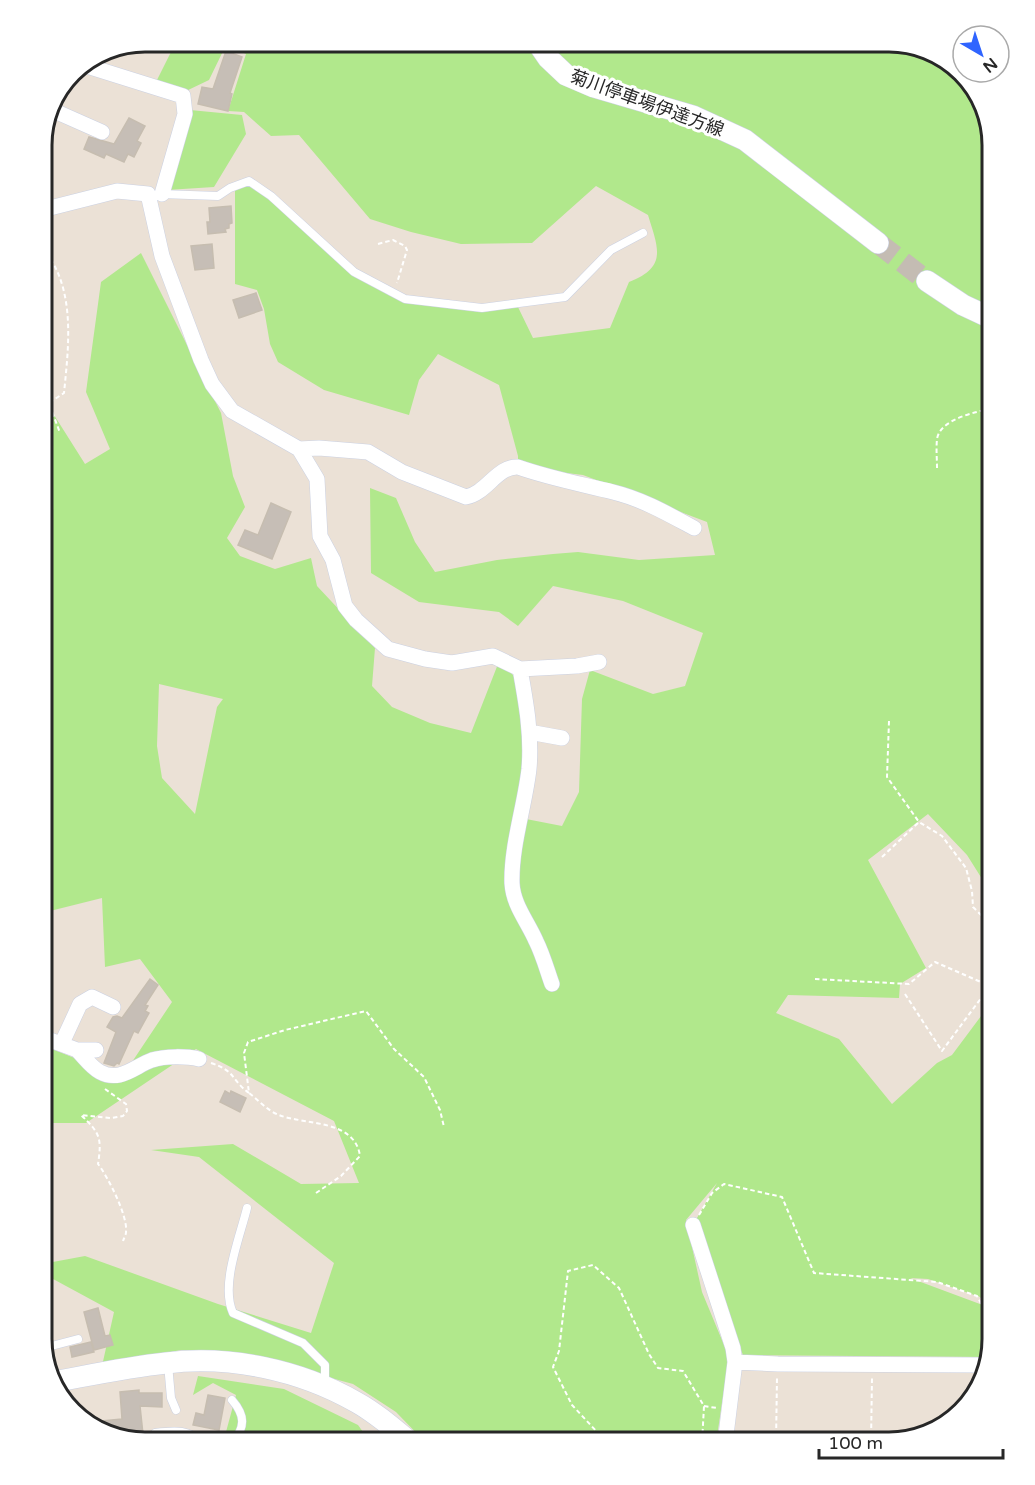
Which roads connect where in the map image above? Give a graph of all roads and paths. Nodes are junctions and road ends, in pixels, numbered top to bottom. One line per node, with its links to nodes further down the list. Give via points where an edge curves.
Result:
1 (544, 53): 8 (main road, 菊川停車場伊達方線, via 566,75 693,116 745,140)
2 (95, 68): 5 (street, via 183,96 185,114)
3 (59, 113): 4 (street)
4 (102, 132)
5 (155, 194): 6 (street, via 117,191); 12 (lane, via 218,196 249,181 271,196 354,272); 18 (street, via 162,256 212,384 232,411)
6 (53, 207)
7 (643, 232): 12 (lane, via 611,250 565,297 482,308 405,299)
8 (878, 243)
9 (378, 244): 12 (path, via 393,240 407,250)
10 (53, 260): 14 (path, via 68,307 68,357 64,393)
11 (927, 281): 13 (main road)
12 (393, 294)
13 (982, 314)
14 (53, 400)
15 (982, 411): 19 (path, via 942,427 937,437)
16 (53, 413): 17 (path)
17 (60, 433)
18 (299, 449): 20 (street, via 368,452 402,472 466,497 475,495 508,467 518,467 614,492); 22 (street, via 318,479 320,536 333,560 345,606 356,620 388,649 452,663 493,656)
19 (937, 468)
20 (694, 528)
21 (599, 662): 22 (street)
22 (520, 669): 24 (street)
23 (889, 721): 26 (path, via 887,777)
24 (529, 732): 25 (street); 31 (street, via 529,769 512,883 522,917 536,940)
25 (562, 738)
26 (919, 822): 27 (path); 28 (path, via 942,836 966,868 973,907)
27 (882, 857)
28 (982, 917)
29 (815, 979): 30 (path, via 909,984 935,962)
30 (982, 983)
31 (552, 984)
32 (905, 994): 33 (path, via 942,1052)
33 (982, 997)
34 (113, 1007): 36 (street, via 92,997 80,1004)
35 (52, 1041): 36 (street)
36 (62, 1043): 37 (street)
37 (77, 1050): 38 (street); 39 (street, via 107,1075 128,1074 157,1059)
38 (96, 1050)
39 (199, 1059): 41 (path, via 222,1067)
40 (100, 1086): 46 (path, via 126,1104 123,1116 81,1115 100,1137 98,1164 120,1204 126,1231)
41 (249, 1093): 42 (path, via 244,1053 248,1042 366,1011 394,1049 424,1077); 43 (path, via 278,1115 328,1126 354,1140 360,1156)
42 (444, 1127)
43 (316, 1193)
44 (247, 1208): 56 (lane, via 229,1281 233,1313 303,1343 325,1365)
45 (693, 1226): 47 (path, via 712,1193 724,1184 782,1197 814,1273 937,1282 977,1296); 51 (street)
46 (123, 1241)
47 (982, 1305)
48 (78, 1339): 49 (lane)
49 (52, 1346)
50 (168, 1362): 55 (main road); 56 (main road, via 216,1362 282,1371); 58 (lane)
51 (735, 1362): 52 (street); 65 (street)
52 (778, 1364): 53 (street); 66 (path)
53 (872, 1364): 54 (street); 67 (path)
54 (979, 1365)
55 (62, 1380)
56 (325, 1386): 62 (main road, via 356,1402)
57 (232, 1400): 61 (lane, via 242,1411)
58 (176, 1410)
59 (163, 1432): 60 (lane)
60 (186, 1432)
61 (238, 1432)
62 (384, 1432)
63 (597, 1432): 64 (path, via 572,1405 553,1367 559,1351 568,1271 593,1265 619,1288 658,1368 683,1371 704,1406)
64 (703, 1432)
65 (726, 1432)
66 (776, 1432)
67 (871, 1432)

